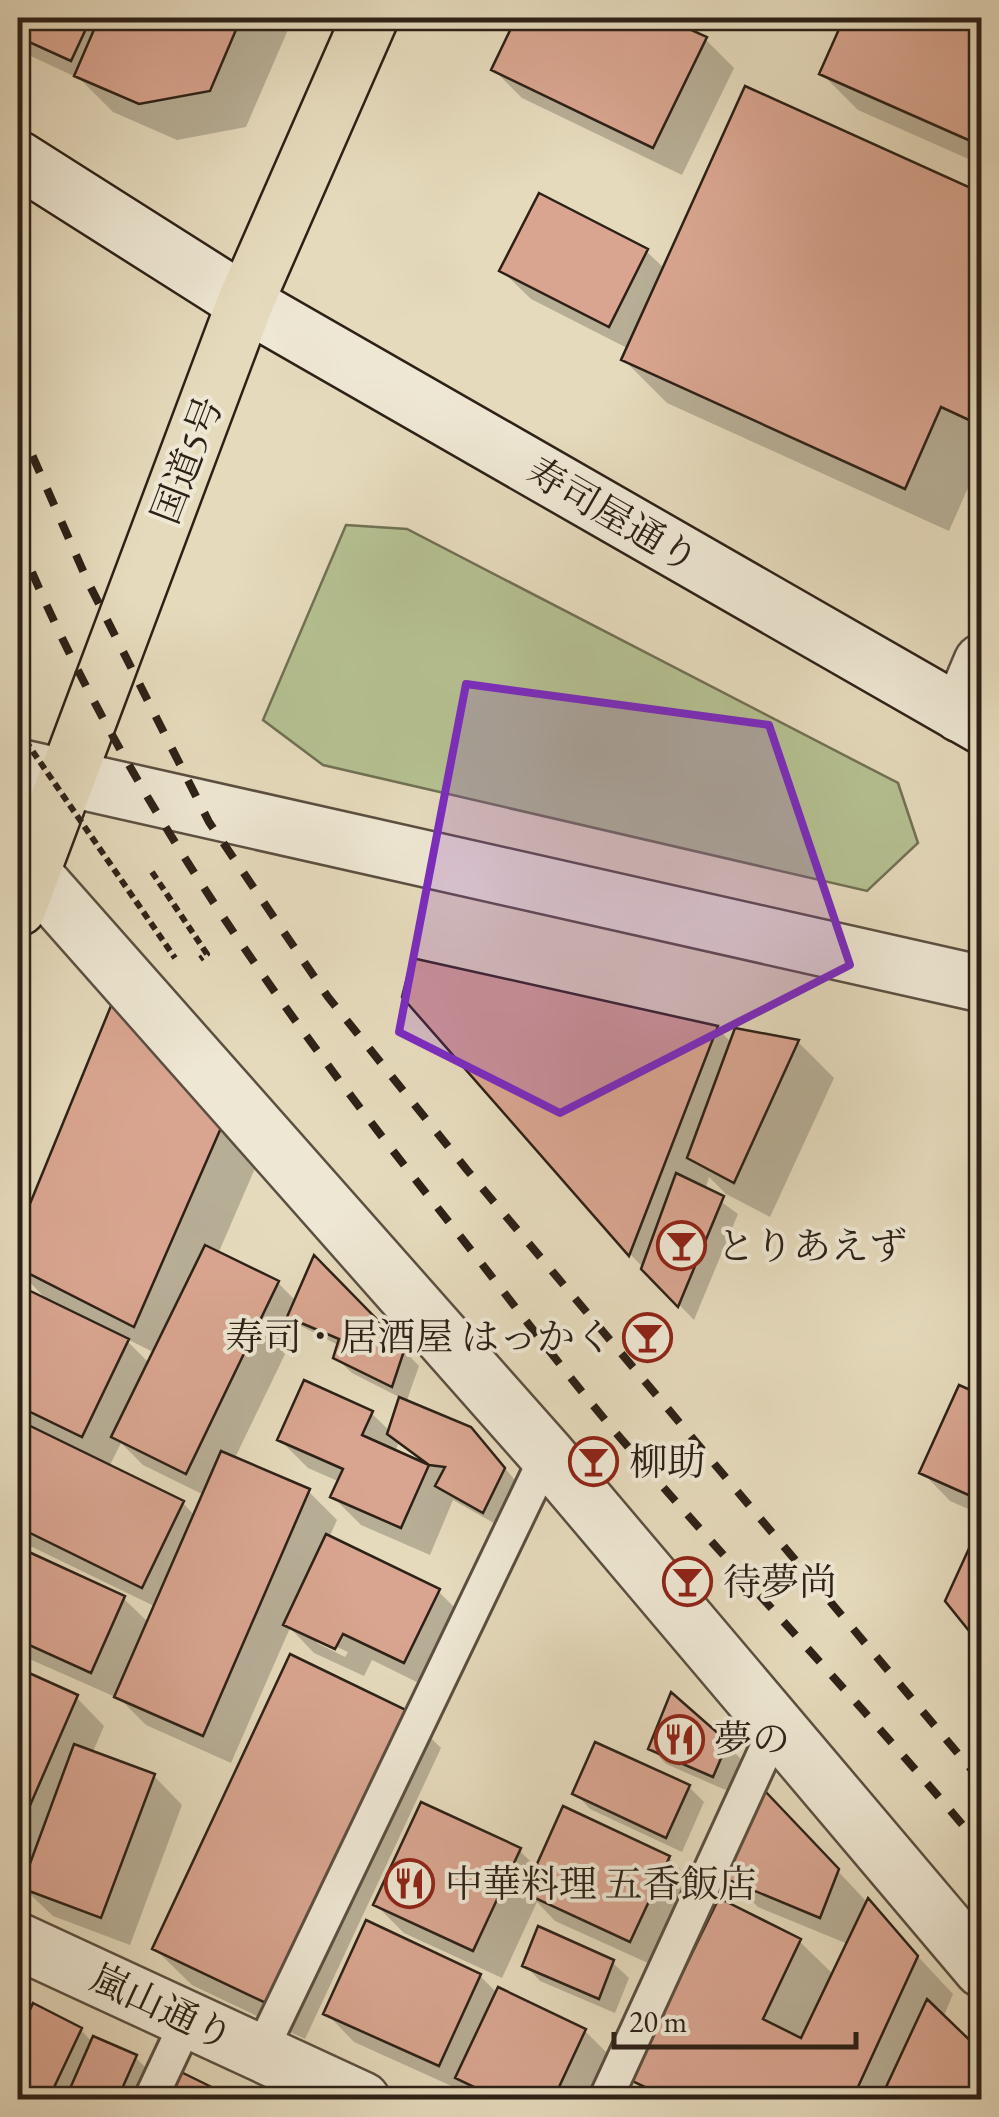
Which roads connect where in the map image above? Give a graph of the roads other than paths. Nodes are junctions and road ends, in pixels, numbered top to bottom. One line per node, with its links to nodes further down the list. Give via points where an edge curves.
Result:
1 (370, 18): 3 (highway, 国道5号)
2 (18, 159): 3 (street, 寿司屋通り)
3 (245, 303): 5 (street, 寿司屋通り); 6 (highway, 国道5号)
4 (982, 662): 5 (street)
5 (971, 720)
6 (43, 771): 7 (highway, 国道5号); 8 (street)
7 (25, 891): 9 (street)
8 (982, 984)
9 (546, 1455): 10 (street); 14 (lane)
10 (777, 1726): 12 (street); 17 (lane)
11 (18, 1940): 13 (street, 嵐山通り)
12 (982, 1969)
13 (188, 2019): 14 (street, 嵐山通り); 15 (lane)
14 (260, 2052): 16 (street, 嵐山通り)
15 (150, 2100)
16 (362, 2100)
17 (604, 2100)

